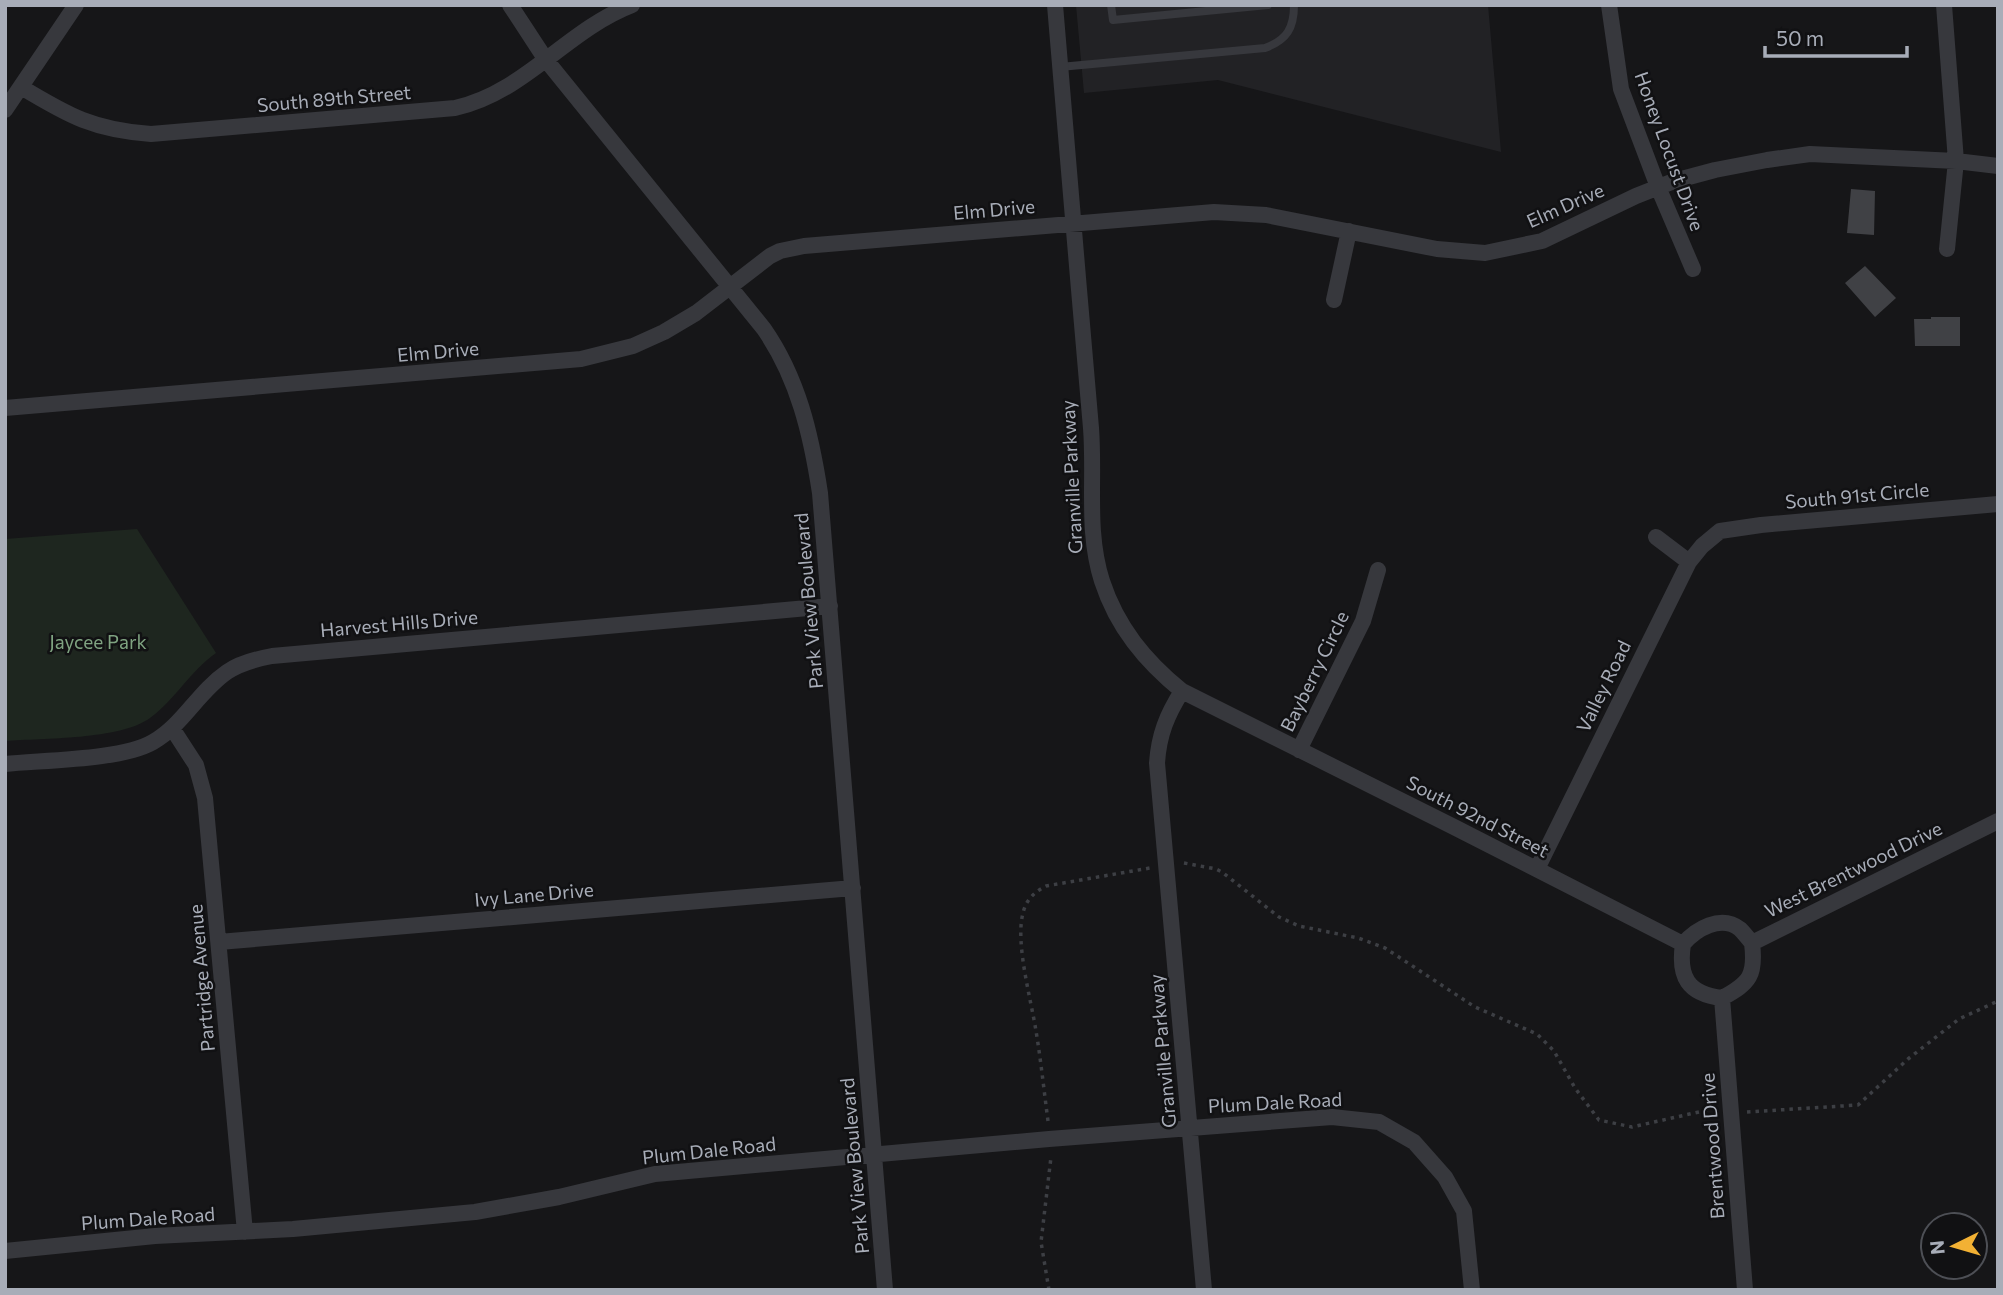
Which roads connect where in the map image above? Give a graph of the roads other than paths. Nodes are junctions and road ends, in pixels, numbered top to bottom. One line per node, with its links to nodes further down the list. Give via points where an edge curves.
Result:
1 (76, 5): 12 (street)
2 (510, 5): 10 (street, Park View Boulevard)
3 (632, 5): 10 (street, South 89th Street, via 601,19)
4 (1055, 5): 11 (street, Granville Parkway)
5 (1111, 5): 6 (lane, via 1113,20)
6 (1268, 5)
7 (1294, 5): 11 (lane, via 1287,35 1265,48)
8 (1609, 5): 16 (street, Honey Locust Drive, via 1621,89)
9 (1944, 5): 14 (street)
10 (546, 60): 12 (street, South 89th Street, via 499,92 455,108 160,134 95,126); 21 (street, Park View Boulevard)
11 (1060, 67): 17 (street, Granville Parkway)
12 (21, 87): 13 (street)
13 (5, 110)
14 (1956, 161): 15 (street, Elm Drive); 16 (street, Elm Drive, via 1810,154 1715,170); 19 (street)
15 (1998, 166)
16 (1658, 187): 18 (street, Elm Drive, via 1557,235 1497,251 1445,251); 20 (street, Honey Locust Drive)
17 (1073, 224): 18 (street, Elm Drive, via 1214,212 1266,215); 21 (street, Elm Drive, via 792,248 769,256); 30 (street, Granville Parkway, via 1098,568 1112,607 1132,641 1150,664)
18 (1349, 231): 22 (street)
19 (1947, 249)
20 (1693, 269)
21 (730, 285): 23 (street, Elm Drive, via 696,313 648,340 581,359); 29 (street, Park View Boulevard, via 772,341 800,400 820,493)
22 (1334, 300)
23 (5, 408)
24 (1998, 504): 25 (street, South 91st Circle)
25 (1720, 531): 27 (street, Valley Road)
26 (1656, 537): 27 (street)
27 (1689, 562): 35 (street, Valley Road)
28 (1378, 570): 32 (street, Bayberry Circle, via 1363,621)
29 (830, 606): 31 (street, Harvest Hills Drive, via 272,656 228,671); 36 (street, Park View Boulevard)
30 (1182, 691): 32 (street, South 92nd Street); 41 (street, Granville Parkway, via 1165,720 1157,763)
31 (172, 728): 33 (street, Harvest Hills Drive, via 125,753); 37 (street, Partridge Avenue, via 196,765 203,787)
32 (1298, 750): 35 (street, South 92nd Street)
33 (5, 764)
34 (1998, 821): 38 (street, West Brentwood Drive)
35 (1537, 869): 39 (street, South 92nd Street)
36 (853, 888): 37 (street, Ivy Lane Drive); 42 (street, Park View Boulevard)
37 (219, 942): 43 (street, Partridge Avenue)
38 (1752, 943): 39 (street, via 1738,928 1720,923 1704,926); 40 (street, West Brentwood Drive, via 1754,964 1743,986)
39 (1683, 944): 40 (street, via 1682,975 1697,992)
40 (1722, 998): 48 (street, Brentwood Drive)
41 (1190, 1128): 42 (street, Plum Dale Road); 46 (street, Granville Parkway); 47 (street, Plum Dale Road, via 1332,1117 1379,1122 1414,1142 1445,1177 1464,1211)
42 (874, 1155): 43 (street, Plum Dale Road, via 655,1174 475,1212); 45 (street, Park View Boulevard)
43 (245, 1232): 44 (street, Plum Dale Road)
44 (5, 1251)
45 (885, 1290)
46 (1205, 1290)
47 (1472, 1290)
48 (1745, 1290)

